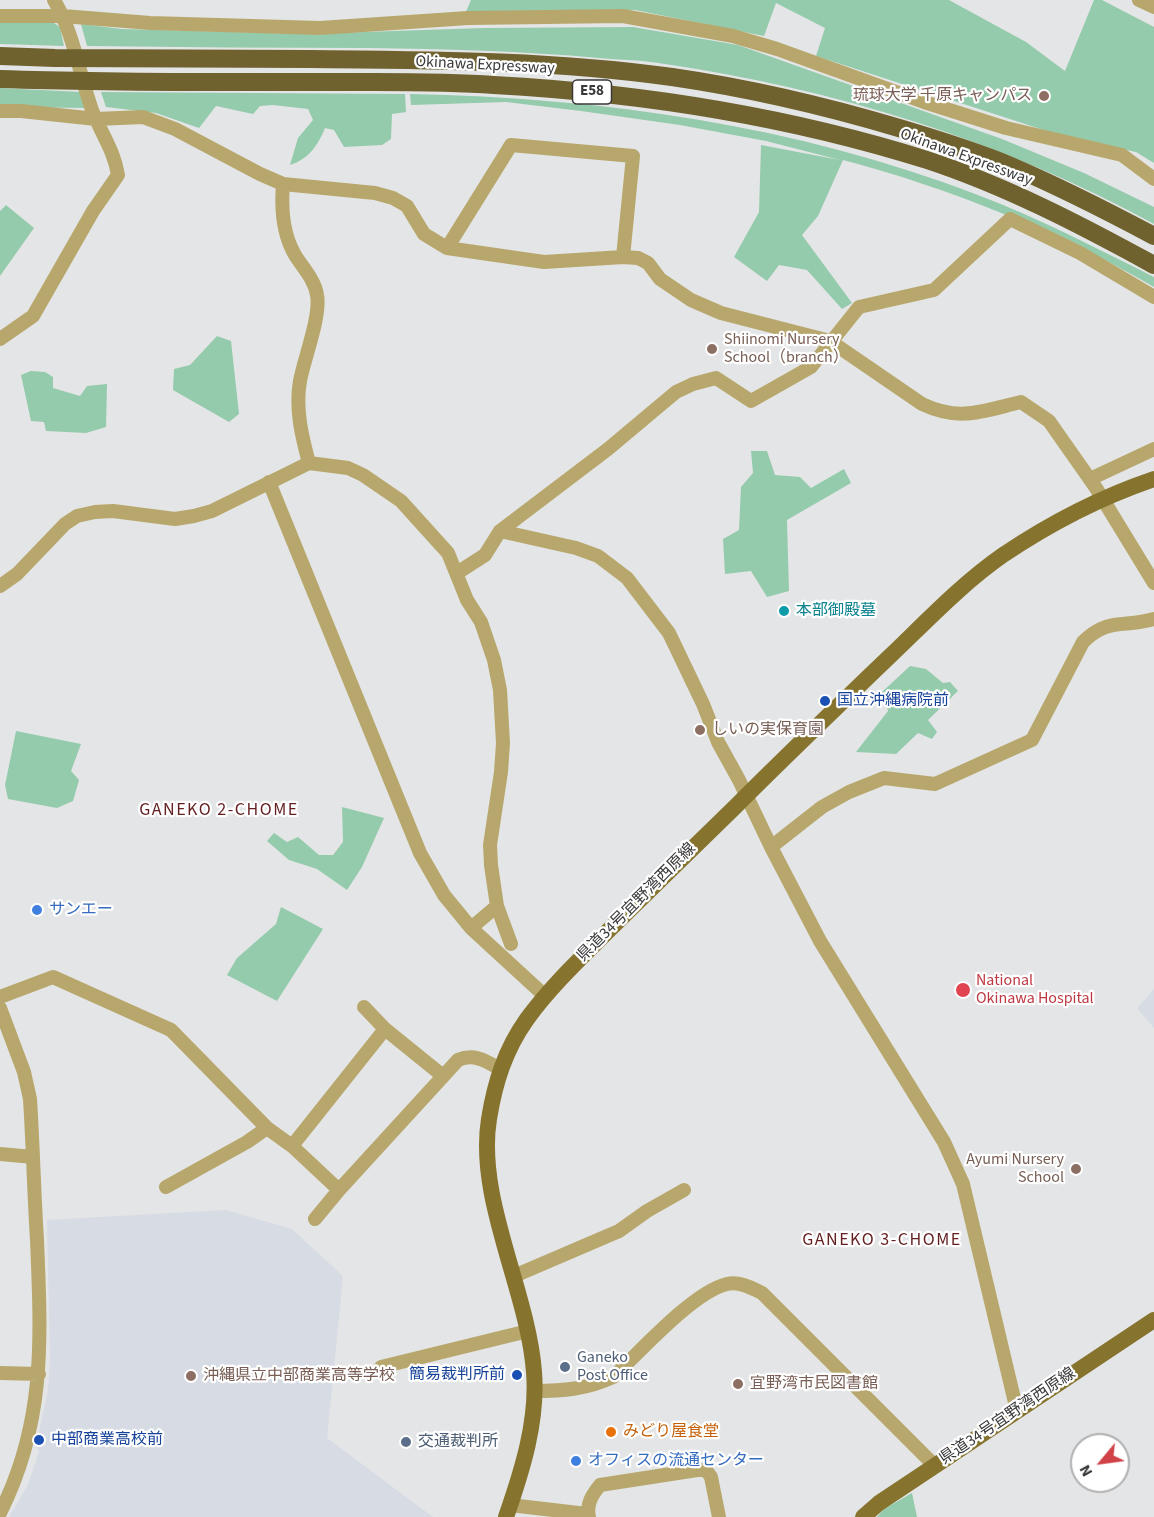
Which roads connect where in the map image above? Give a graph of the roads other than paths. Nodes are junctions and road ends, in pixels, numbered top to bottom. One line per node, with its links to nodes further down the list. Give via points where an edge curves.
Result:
1 (54, 0): 5 (street)
2 (1139, 0): 3 (street)
3 (1154, 7)
4 (0, 16): 5 (street)
5 (65, 21): 9 (street); 10 (street, via 320,28 468,18 623,16 734,36 777,49 1006,128 1122,155)
6 (0, 56): 12 (highway, Okinawa Expressway / E58, via 486,62 673,77 772,95 936,139 1010,166)
7 (0, 78): 15 (highway, Okinawa Expressway / E58, via 492,84 671,101 764,119 929,161 1007,191)
8 (0, 111): 9 (street)
9 (94, 114): 11 (street, via 143,117); 17 (street, via 115,158 118,175 33,316)
10 (1154, 179)
11 (283, 184): 13 (street, via 393,198 407,206 424,234); 20 (street, via 285,231 317,297 299,384 298,410)
12 (1154, 236)
13 (447, 248): 14 (street, via 544,262); 14 (street, via 511,145 633,156)
14 (623, 256): 18 (street, via 648,263 660,279 691,300 721,313)
15 (1154, 265)
16 (1154, 297): 18 (street, via 1080,252 1010,219 934,290 859,307)
17 (0, 339)
18 (830, 341): 21 (street, via 939,412 962,415 1022,402 1049,421); 25 (street, via 811,367 752,400 716,378 676,392)
19 (1154, 449): 21 (street)
20 (309, 463): 23 (street); 27 (street, via 348,468 401,501 448,553)
21 (1090, 479): 24 (street)
22 (1154, 479): 24 (main road, 県道34号宜野湾西原線)
23 (269, 482): 29 (street, via 194,516 175,519 113,511 77,516); 34 (street, via 420,853 444,895)
24 (1103, 500): 26 (street); 31 (main road, 県道34号宜野湾西原線, via 1046,529 983,570)
25 (500, 531): 27 (street, via 485,555); 31 (street, via 598,556 627,578 669,633)
26 (1149, 564): 28 (street)
27 (457, 573): 33 (street, via 481,622 500,690 503,743 490,845)
28 (1154, 583)
29 (0, 586)
30 (1154, 619): 32 (street, via 1104,625 1087,637 1032,740 935,784 884,778 849,792 822,807)
31 (746, 795): 32 (street); 36 (main road, 県道34号宜野湾西原線)
32 (771, 847): 58 (street, via 820,941 944,1142 963,1184)
33 (497, 906): 34 (street); 35 (street)
34 (471, 928): 36 (street)
35 (511, 944)
36 (545, 996): 41 (main road, 県道34号宜野湾西原線, via 516,1036)
37 (0, 997): 43 (street, via 53,977 171,1030)
38 (364, 1006): 40 (street)
39 (0, 1008): 46 (street, via 30,1099)
40 (385, 1029): 42 (street); 44 (street)
41 (500, 1068): 42 (street, via 482,1058 466,1056); 51 (main road, 県道34号宜野湾西原線, via 488,1124 487,1153 494,1202)
42 (443, 1076): 48 (street)
43 (267, 1128): 44 (street); 47 (street)
44 (292, 1146): 48 (street)
45 (0, 1154): 46 (street)
46 (33, 1157): 56 (street)
47 (166, 1188)
48 (339, 1190): 50 (street)
49 (684, 1190): 51 (street, via 619,1231)
50 (315, 1219)
51 (514, 1276): 53 (main road, 県道34号宜野湾西原線)
52 (1154, 1320): 58 (main road, 県道34号宜野湾西原線)
53 (528, 1331): 54 (street); 57 (main road, 県道34号宜野湾西原線)
54 (381, 1367)
55 (0, 1373): 56 (street)
56 (39, 1374): 61 (street, via 26,1449)
57 (534, 1391): 59 (street, via 583,1389 599,1384 613,1377 690,1304 728,1283 747,1285 762,1293); 60 (main road, 県道34号宜野湾西原線, via 529,1442)
58 (1017, 1411): 59 (main road, 県道34号宜野湾西原線)
59 (935, 1466): 64 (main road, 県道34号宜野湾西原線)
60 (508, 1511): 62 (street)
61 (0, 1513)
62 (588, 1516): 63 (street, via 589,1499 600,1485 706,1470)
63 (719, 1517)
64 (863, 1517)

